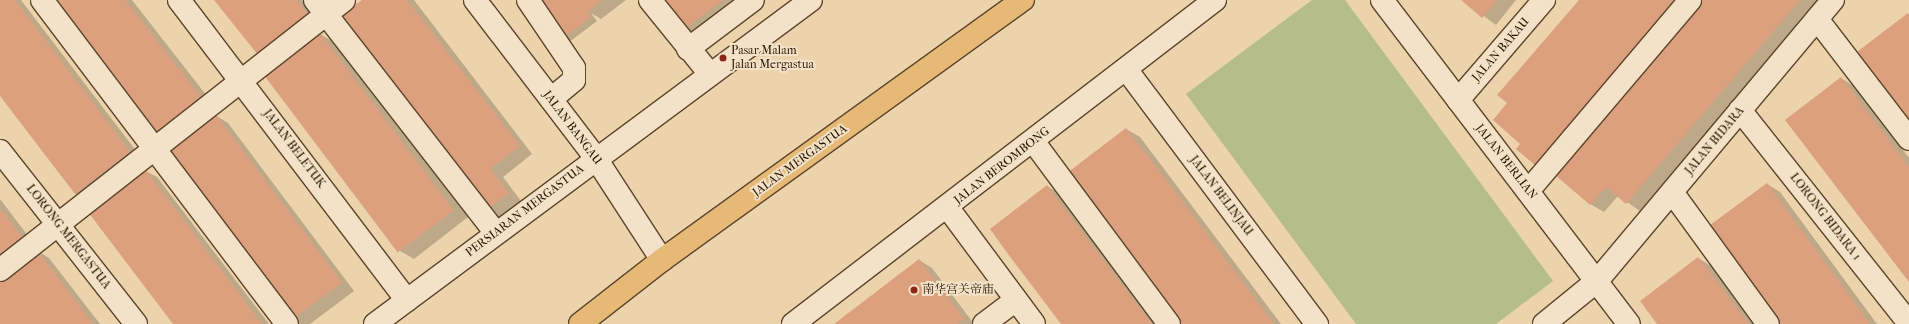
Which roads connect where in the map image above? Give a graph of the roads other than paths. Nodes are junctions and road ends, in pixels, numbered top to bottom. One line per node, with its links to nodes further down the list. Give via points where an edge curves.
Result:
1 (42, 0): 26 (street)
2 (179, 0): 20 (street, JALAN BELETUK)
3 (344, 0): 15 (street)
4 (475, 0): 21 (street, JALAN BANGAU)
5 (528, 0): 21 (street, via 574,68 574,80)
6 (650, 0): 17 (street)
7 (753, 0): 17 (street)
8 (811, 0): 19 (street, PERSIARAN MERGASTUA)
9 (1024, 0): 34 (main road, JALAN MERGASTUA)
10 (1544, 0): 22 (street, JALAN BAKAU)
11 (1690, 0): 29 (street)
12 (1833, 0): 16 (street, JALAN BIDARA)
13 (1210, 1): 18 (street, JALAN BEROMBONG)
14 (1392, 4): 22 (street, JALAN BERLIAN)
15 (320, 7): 20 (street); 33 (street)
16 (1817, 19): 23 (street, JALAN BIDARA); 24 (street)
17 (688, 49): 19 (street)
18 (1126, 69): 25 (street, JALAN BEROMBONG); 48 (street, JALAN BELINJAU)
19 (710, 74): 28 (street, PERSIARAN MERGASTUA)
20 (241, 80): 26 (street); 37 (street, JALAN BELETUK)
21 (551, 99): 28 (street, JALAN BANGAU)
22 (1458, 100): 29 (street, JALAN BERLIAN)
23 (1740, 110): 30 (street, JALAN BIDARA); 39 (street, LORONG BIDARA 1)
24 (1909, 139)
25 (1033, 141): 31 (street, JALAN BEROMBONG); 47 (street)
26 (153, 149): 32 (street); 41 (street)
27 (0, 151): 32 (street, LORONG MERGASTUA)
28 (595, 157): 33 (street, PERSIARAN MERGASTUA); 34 (street, JALAN BANGAU)
29 (1529, 190): 36 (street, JALAN BERLIAN)
30 (1672, 192): 36 (street, JALAN BIDARA); 51 (street)
31 (948, 208): 38 (street); 44 (street, JALAN BEROMBONG)
32 (58, 224): 35 (street); 40 (street, LORONG MERGASTUA)
33 (496, 233): 37 (street, PERSIARAN MERGASTUA)
34 (662, 260): 43 (main road, JALAN MERGASTUA)
35 (0, 270)
36 (1597, 281): 49 (street, JALAN BIDARA); 50 (street, JALAN BERLIAN)
37 (407, 300): 42 (street, PERSIARAN MERGASTUA)
38 (1016, 300): 45 (street); 46 (street)
39 (1909, 323)
40 (136, 324)
41 (287, 324)
42 (375, 324)
43 (580, 324)
44 (793, 324)
45 (984, 324)
46 (1034, 324)
47 (1169, 324)
48 (1317, 324)
49 (1544, 324)
50 (1630, 324)
51 (1768, 324)

